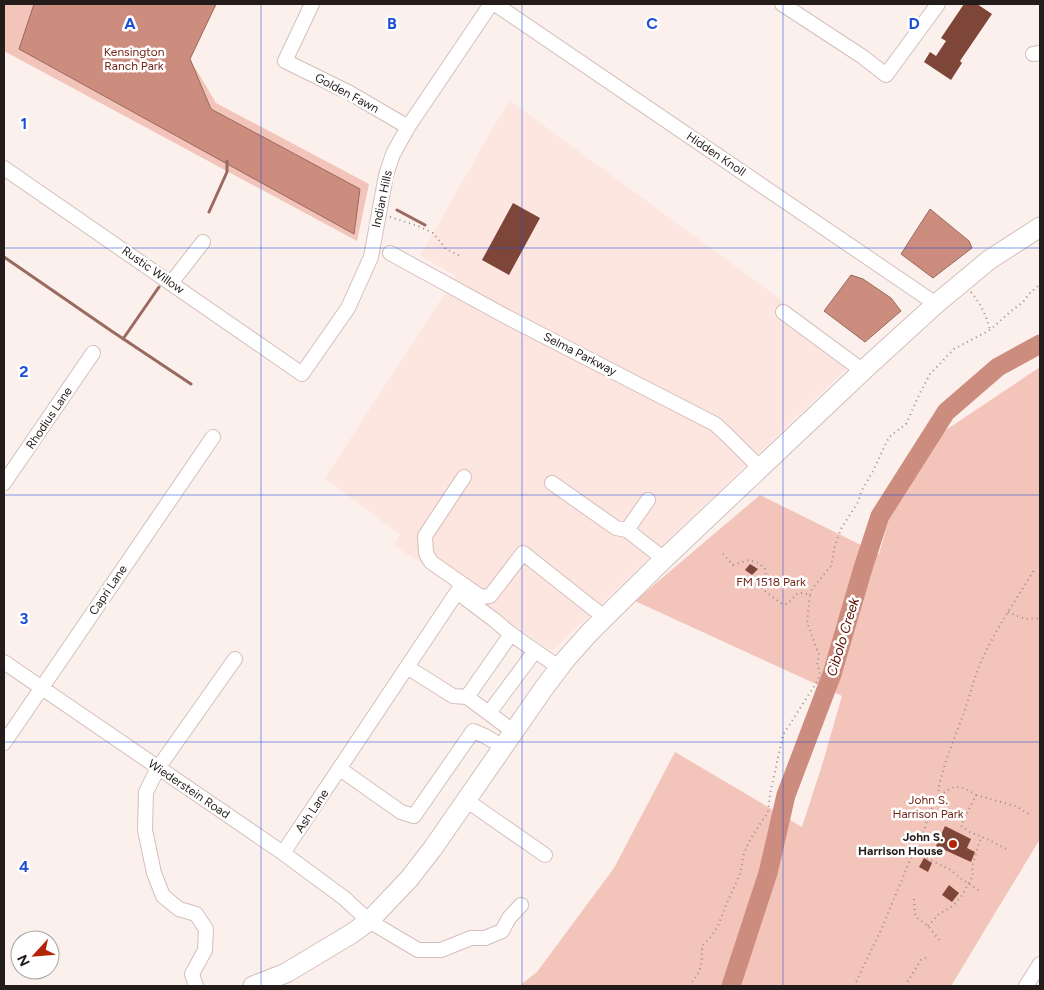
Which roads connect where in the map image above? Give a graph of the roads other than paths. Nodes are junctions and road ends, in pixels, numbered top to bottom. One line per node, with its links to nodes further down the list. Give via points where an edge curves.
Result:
1 (312, 4): 6 (street, Golden Fawn, via 285,61 350,93)
2 (492, 4): 6 (street, Indian Hills)
3 (495, 4): 12 (street, Hidden Knoll)
4 (782, 4): 5 (street, via 863,56 886,75)
5 (938, 4)
6 (408, 127): 16 (street, Indian Hills, via 386,175 371,257 357,290)
7 (4, 168): 11 (street, Rustic Willow)
8 (1040, 227): 12 (main road, via 989,260)
9 (203, 242): 11 (street)
10 (390, 253): 18 (street, Selma Parkway, via 715,424)
11 (171, 283): 16 (street, Rustic Willow)
12 (936, 304): 15 (main road)
13 (783, 312): 15 (street)
14 (94, 352): 20 (street, Rhodius Lane)
15 (863, 371): 18 (main road)
16 (302, 374)
17 (213, 437): 32 (street, Capri Lane)
18 (760, 468): 24 (main road)
19 (464, 477): 25 (street, via 425,536 426,553 431,562 481,597 490,596 523,553)
20 (4, 483)
21 (552, 483): 23 (street, via 616,528)
22 (648, 500): 23 (street)
23 (627, 530): 24 (street)
24 (664, 559): 25 (main road)
25 (604, 617): 31 (main road)
26 (510, 634): 27 (street); 30 (street, Ash Lane, via 457,592); 33 (street)
27 (535, 651): 31 (street); 34 (street)
28 (235, 660): 38 (street)
29 (4, 662): 32 (street, Wiederstein Road)
30 (407, 667): 33 (street, via 452,696); 39 (street, Ash Lane)
31 (560, 668): 35 (main road)
32 (41, 688): 36 (street, Capri Lane); 38 (street, Wiederstein Road)
33 (467, 697): 34 (street)
34 (489, 713): 35 (street)
35 (514, 732): 37 (main road)
36 (4, 743)
37 (503, 747): 39 (street, via 473,731 414,816 401,812); 40 (main road)
38 (158, 768): 41 (street, Wiederstein Road); 46 (street, via 146,792 145,830 154,873 163,896 179,909 196,914 206,929 205,950 192,974)
39 (340, 769): 41 (street, Ash Lane)
40 (466, 800): 42 (street); 44 (main road, via 409,880)
41 (283, 853): 44 (street, Wiederstein Road, via 344,898)
42 (545, 855)
43 (521, 905): 44 (street, Wiederstein Road, via 502,931 485,938 471,938 441,950 418,950)
44 (369, 921): 47 (main road, via 286,973)
45 (1040, 964): 48 (street)
46 (196, 986)
47 (253, 986)
48 (1026, 986)

